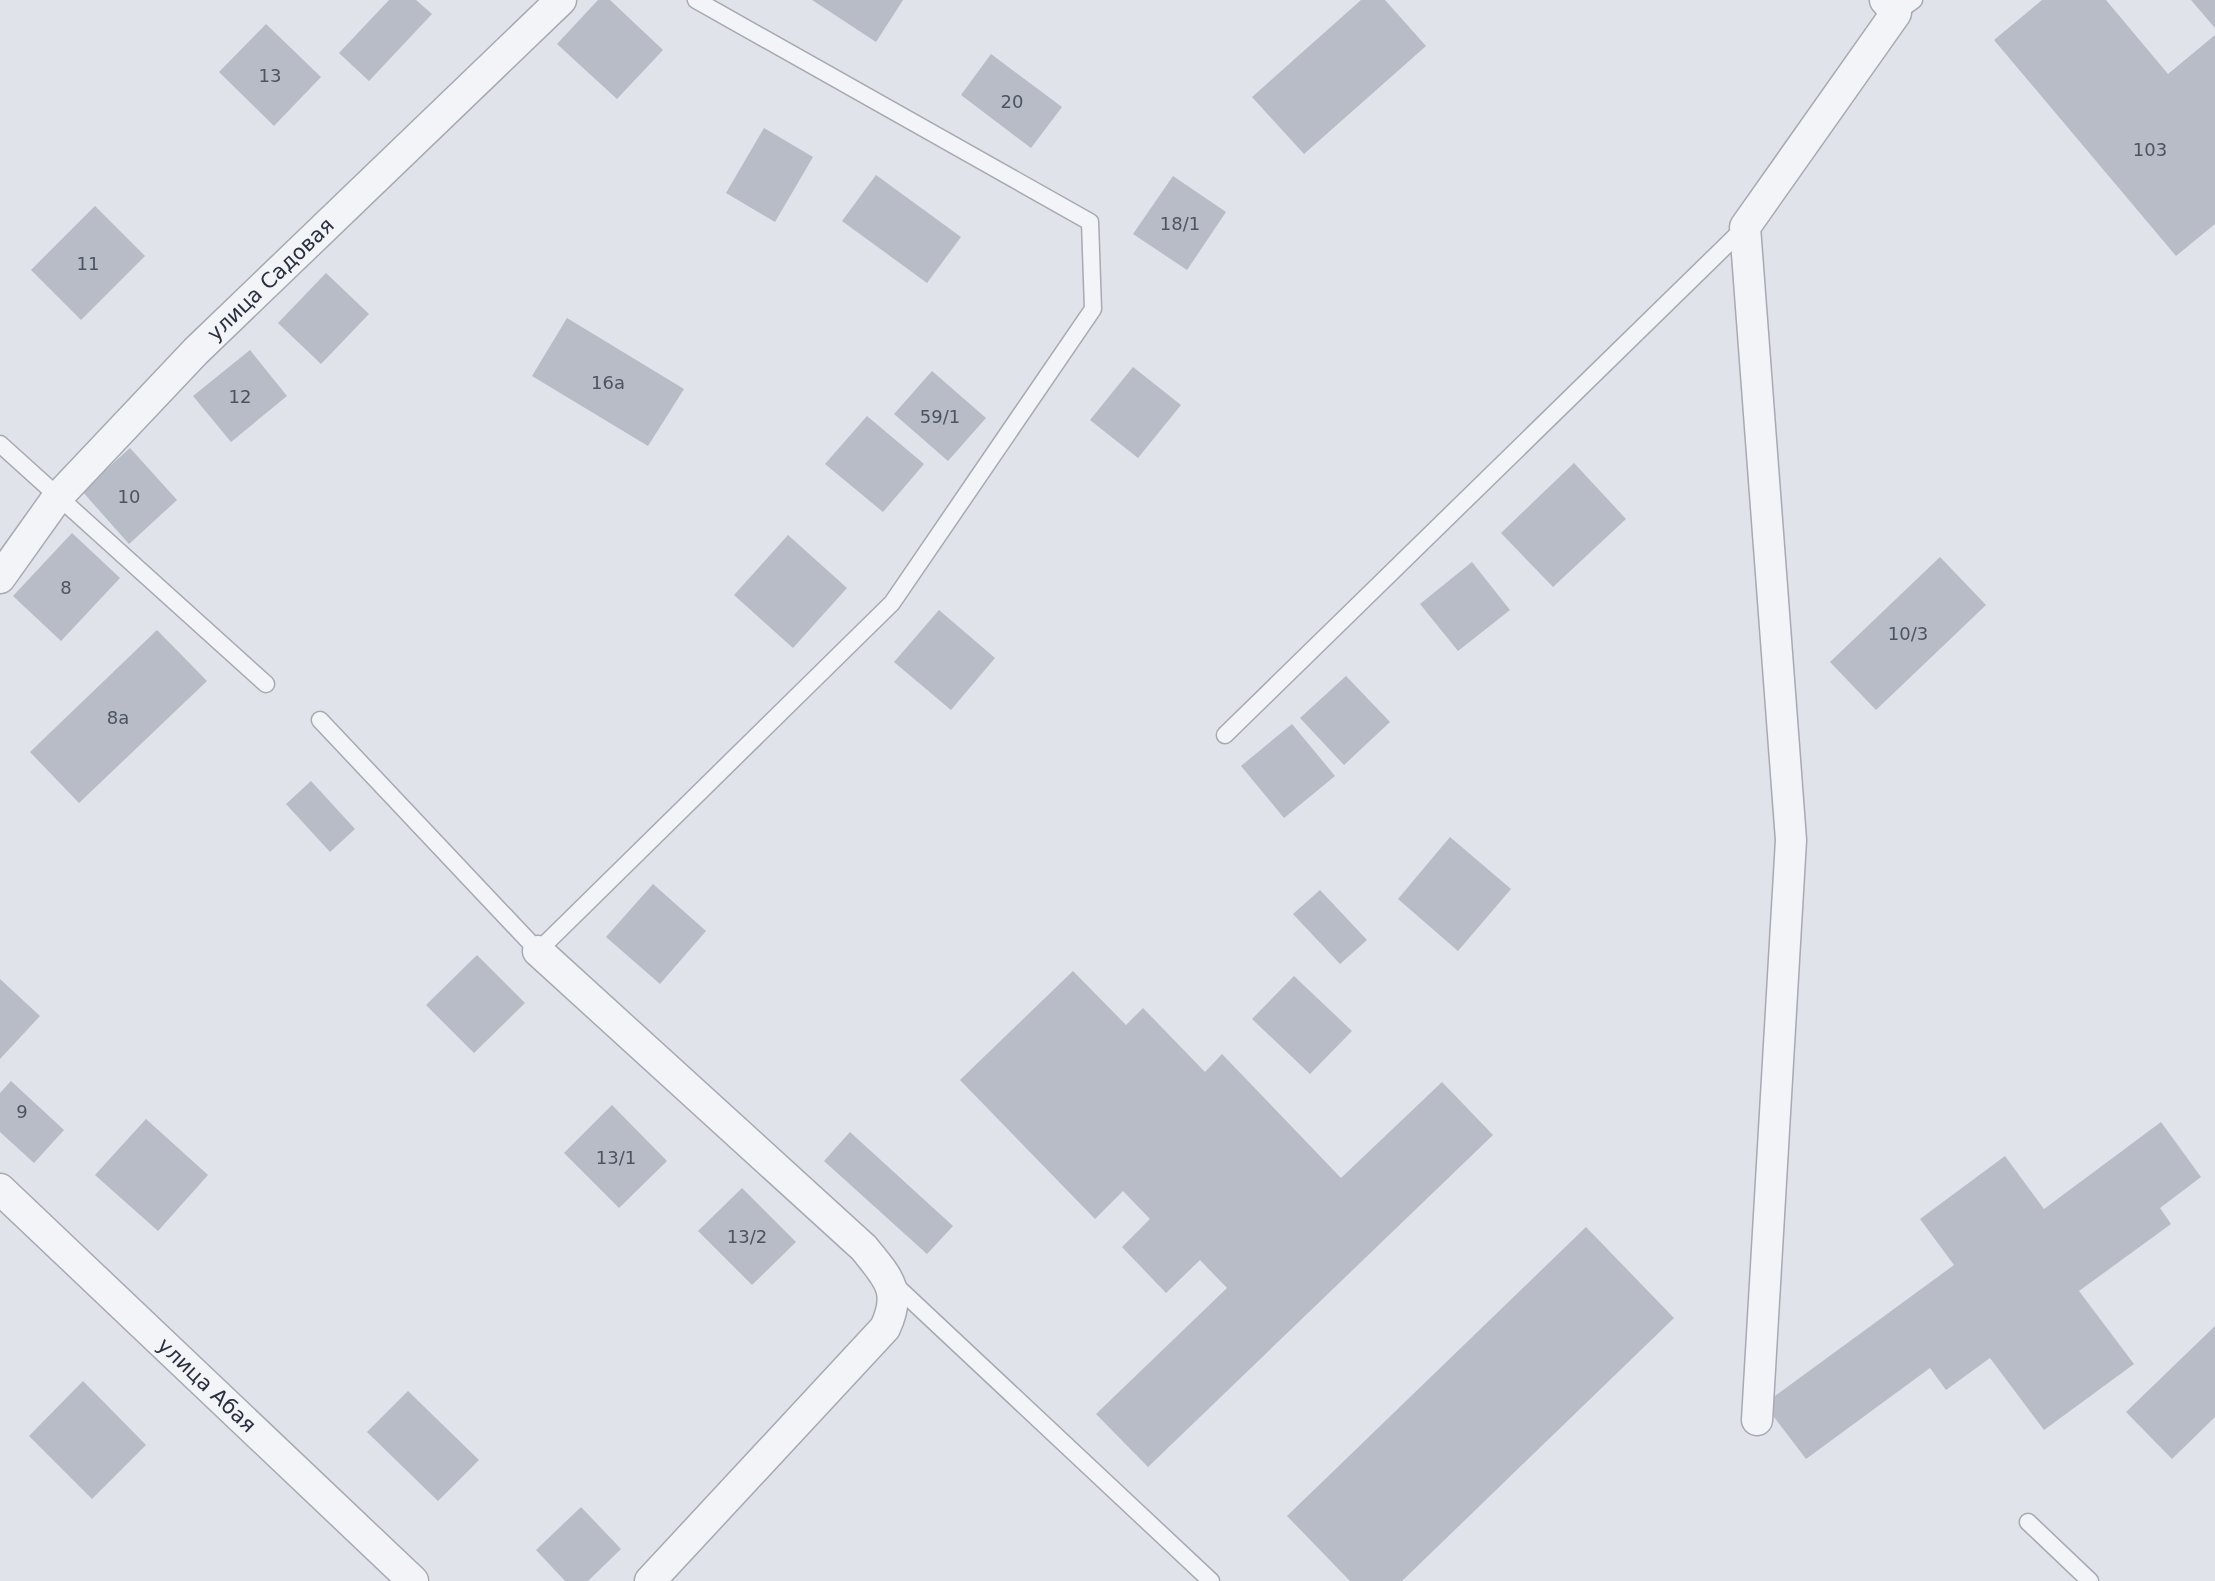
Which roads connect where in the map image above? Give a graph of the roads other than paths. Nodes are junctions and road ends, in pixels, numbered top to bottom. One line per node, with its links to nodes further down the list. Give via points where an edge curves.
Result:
1 (561, 0): 6 (street, улица Садовая, via 196,351)
2 (696, 0): 11 (lane, via 1090,222 1093,309 892,603)
3 (1898, 4): 4 (street)
4 (1745, 227): 10 (lane); 14 (street, via 1791,840)
5 (0, 444): 6 (lane)
6 (57, 498): 7 (street, улица Садовая); 8 (lane)
7 (0, 578)
8 (266, 684)
9 (320, 720): 11 (lane)
10 (1225, 735)
11 (538, 951): 13 (street, via 864,1248)
12 (0, 1189): 16 (street, улица Абая)
13 (889, 1279): 17 (street, via 893,1311 885,1328); 18 (lane)
14 (1757, 1420)
15 (2028, 1522): 19 (lane)
16 (413, 1581)
17 (650, 1581)
18 (1211, 1581)
19 (2090, 1581)

